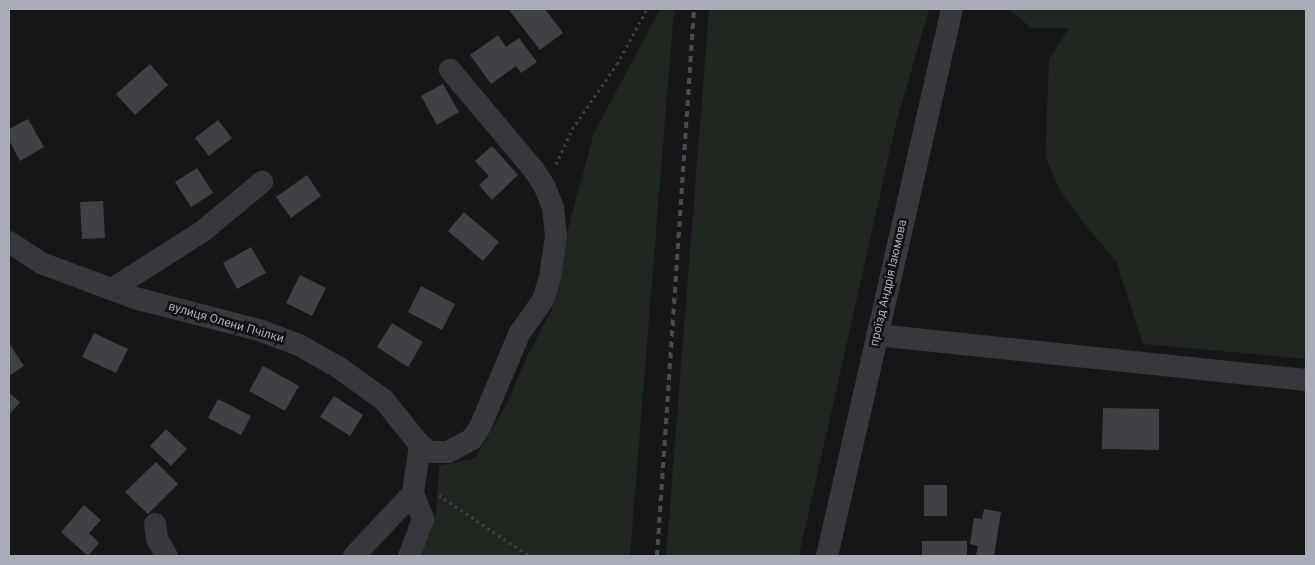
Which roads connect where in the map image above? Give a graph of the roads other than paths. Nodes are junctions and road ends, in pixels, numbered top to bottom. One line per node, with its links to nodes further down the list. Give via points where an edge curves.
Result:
1 (952, 9): 6 (street, проїзд Андрія Ізюмова)
2 (450, 70): 8 (street, via 545,187 555,214 556,236 543,300 519,334 494,398 472,439 448,452 430,452)
3 (262, 182): 5 (street, via 202,231)
4 (9, 242): 5 (street, вулиця Олени Пчілки, via 41,263)
5 (112, 290): 8 (street, вулиця Олени Пчілки, via 259,330 299,345 338,367 384,400)
6 (877, 335): 7 (street); 14 (street, проїзд Андрія Ізюмова)
7 (1306, 380)
8 (420, 445): 9 (street)
9 (414, 485): 12 (street); 13 (street, via 423,519)
10 (155, 524): 11 (street, via 156,539)
11 (167, 556)
12 (354, 556)
13 (409, 556)
14 (827, 556)

